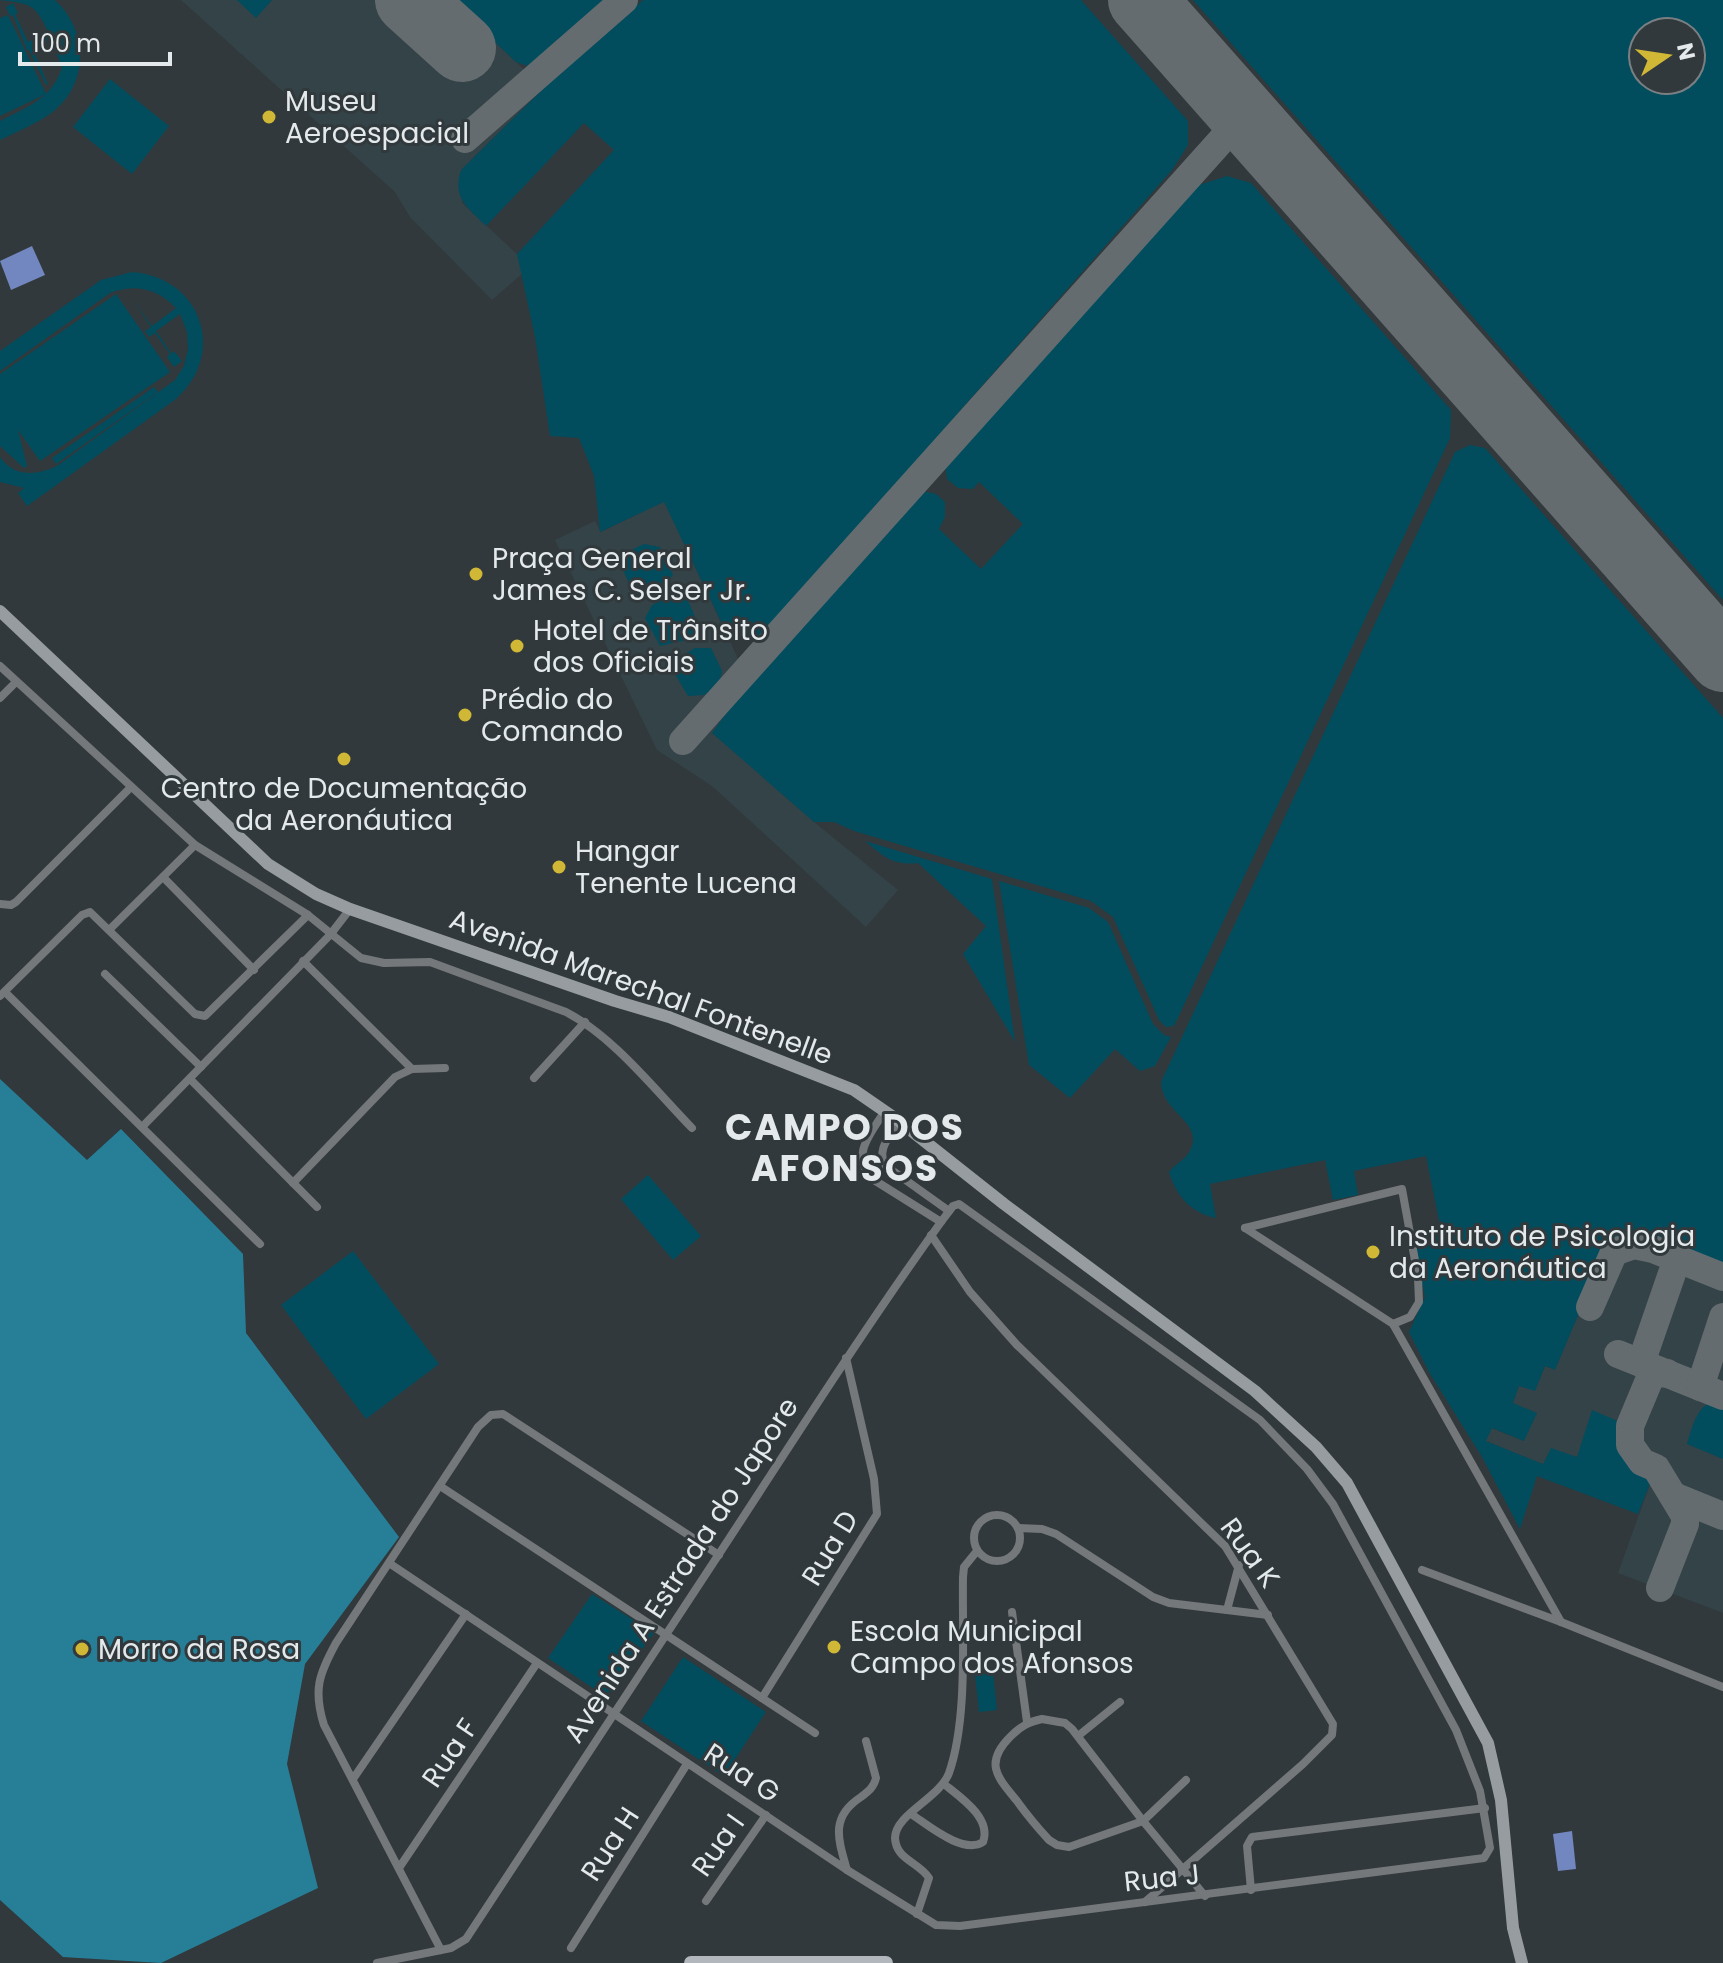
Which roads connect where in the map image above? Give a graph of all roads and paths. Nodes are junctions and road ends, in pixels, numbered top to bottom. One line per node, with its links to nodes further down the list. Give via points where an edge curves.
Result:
1 (0, 611): 9 (main road, Avenida Marechal Fontenelle, via 268,864)
2 (0, 666): 3 (street)
3 (16, 682): 4 (street); 5 (street)
4 (0, 698)
5 (131, 787): 6 (street); 8 (street, via 16,902)
6 (195, 845): 7 (street); 10 (street)
7 (163, 877): 11 (street); 14 (street)
8 (0, 904)
9 (350, 909): 12 (street); 23 (main road, Avenida Marechal Fontenelle, via 669,1017 835,1081)
10 (308, 915): 12 (street); 14 (street)
11 (110, 929): 14 (street, via 200,1016); 16 (street, via 90,912 82,915)
12 (330, 935): 13 (street); 17 (street, via 361,958 430,962)
13 (303, 961): 18 (street); 20 (street)
14 (254, 970)
15 (105, 974): 18 (street)
16 (3, 994): 25 (street)
17 (585, 1022): 21 (street); 26 (street)
18 (201, 1067): 22 (street)
19 (445, 1068): 20 (street)
20 (412, 1069): 29 (street, via 395,1077)
21 (534, 1078)
22 (190, 1079): 25 (street); 29 (street)
23 (885, 1111): 24 (main road, Avenida Marechal Fontenelle); 28 (street, via 863,1146)
24 (899, 1121): 27 (street); 83 (main road, Avenida Marechal Fontenelle, via 1255,1391 1347,1483 1488,1743 1501,1800 1513,1928)
25 (142, 1127): 36 (street)
26 (692, 1128)
27 (881, 1159): 28 (street); 30 (street)
28 (863, 1165): 31 (street, via 874,1180)
29 (293, 1183): 32 (street)
30 (922, 1191): 31 (street); 33 (street)
31 (913, 1204): 34 (street)
32 (317, 1207)
33 (951, 1209): 34 (street, Avenida A Estrada do Japore); 65 (street, via 963,1205 1260,1420 1307,1469 1343,1521 1456,1730)
34 (941, 1222): 35 (street, Avenida A Estrada do Japore)
35 (931, 1235): 38 (street, Avenida A Estrada do Japore); 44 (street, Rua K, via 970,1292 1017,1345)
36 (260, 1244)
37 (1393, 1324): 37 (street, via 1380,1316 1245,1228 1402,1189 1419,1302 1410,1317); 50 (street)
38 (846, 1358): 42 (street, Avenida A Estrada do Japore); 54 (street, Rua D, via 877,1514)
39 (440, 1486): 42 (street, via 484,1419 503,1414); 43 (street); 51 (street)
40 (1018, 1528): 41 (street, via 1021,1540 1012,1557 993,1561); 41 (street, via 1004,1515 982,1519 974,1540); 46 (street, via 1056,1534 1153,1597)
41 (977, 1551): 64 (street, via 964,1567 958,1730)
42 (719, 1555): 51 (street, Avenida A Estrada do Japore)
43 (389, 1563): 48 (street, Rua G); 62 (street, via 336,1643 319,1679 324,1725)
44 (1239, 1565): 46 (street); 49 (street, Rua K)
45 (1422, 1570): 50 (street)
46 (1227, 1610): 49 (street)
47 (1012, 1612): 57 (street)
48 (466, 1614): 52 (street, Rua G); 62 (street)
49 (1268, 1615): 71 (street, Rua K, via 1334,1729)
50 (1561, 1622): 53 (street)
51 (666, 1635): 54 (street); 56 (street, Avenida A Estrada do Japore)
52 (537, 1663): 56 (street, Rua G); 69 (street, Rua F)
53 (1723, 1687)
54 (762, 1698): 58 (street)
55 (1120, 1702): 59 (street)
56 (612, 1715): 61 (street, Rua G); 78 (street, Avenida A Estrada do Japore, via 466,1939)
57 (1027, 1722): 59 (street, via 1065,1723); 68 (street, via 1000,1747 996,1770 1049,1840 1069,1847)
58 (815, 1733)
59 (1078, 1736): 68 (street)
60 (866, 1741): 70 (street, via 876,1778 840,1820)
61 (687, 1764): 67 (street, Rua G); 77 (street, Rua H)
62 (353, 1779): 69 (street)
63 (1186, 1780): 68 (street)
64 (944, 1784): 66 (street); 66 (street, via 984,1824 980,1845 951,1839)
65 (1485, 1808): 72 (street, Rua J, via 1490,1848 1480,1859); 72 (street, via 1252,1837 1247,1846)
66 (911, 1814): 76 (street, via 898,1826 895,1840 903,1857 929,1878)
67 (766, 1815): 70 (street, Rua G); 74 (street, Rua I)
68 (1143, 1821): 71 (street)
69 (399, 1868): 78 (street)
70 (847, 1870): 76 (street, Rua J)
71 (1183, 1870): 73 (street); 75 (street, Rua K)
72 (1251, 1890): 73 (street, Rua J)
73 (1205, 1896): 75 (street, Rua J)
74 (706, 1901)
75 (1145, 1902): 76 (street, Rua J, via 960,1926 936,1925)
76 (917, 1914)
77 (571, 1948)
78 (441, 1950): 79 (street)
79 (377, 1963)
80 (691, 1963): 81 (main road)
81 (843, 1963): 82 (main road)
82 (886, 1963)
83 (1522, 1963)

